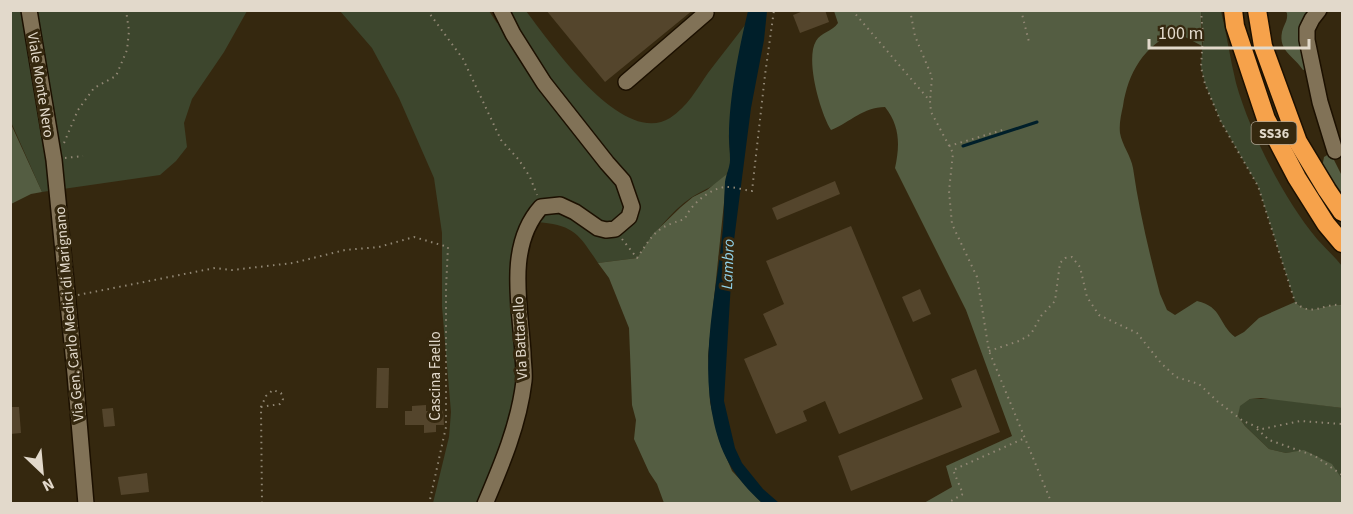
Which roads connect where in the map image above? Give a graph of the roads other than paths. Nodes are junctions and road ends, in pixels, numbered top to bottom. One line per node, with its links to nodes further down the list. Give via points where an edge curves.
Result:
1 (29, 10): 9 (street, Viale Monte Nero)
2 (501, 10): 13 (street, Via Battarello, via 544,82 623,181 632,207 615,229 598,228 560,205 540,205 529,221 520,249 518,284 524,378 519,414)
3 (704, 10): 7 (street, via 706,13)
4 (1233, 10): 11 (highway, SS36, via 1266,119 1297,178)
5 (1257, 10): 10 (highway, SS36, via 1263,46 1298,142)
6 (1319, 10): 8 (street, via 1307,29 1307,40)
7 (626, 82)
8 (1335, 151)
9 (53, 156): 12 (street, Via Gen. Carlo Medici di Marignano)
10 (1342, 212)
11 (1342, 243)
12 (86, 504)
13 (485, 504)

